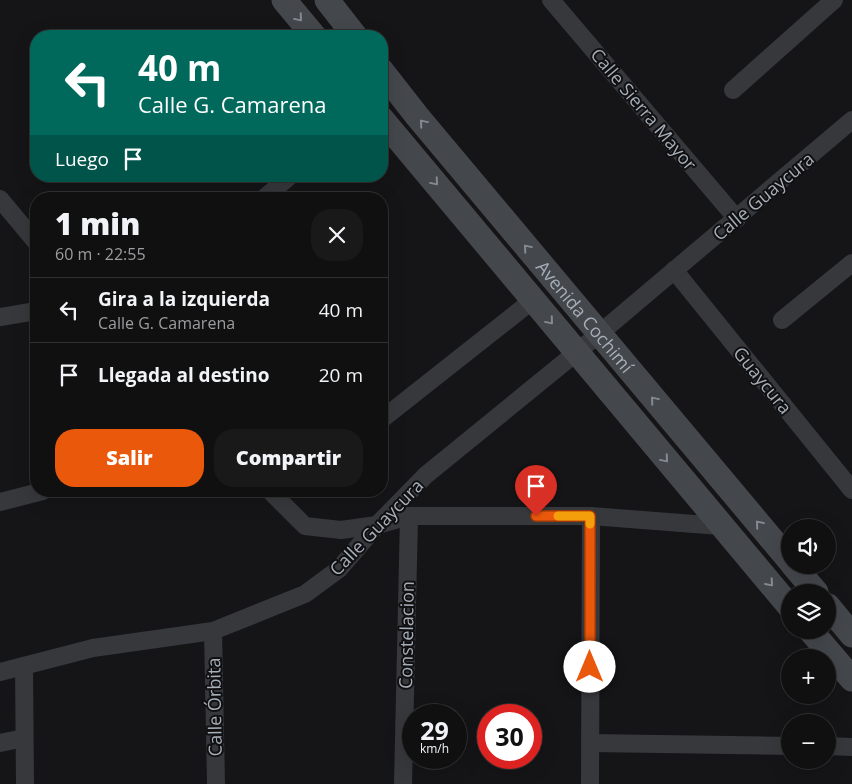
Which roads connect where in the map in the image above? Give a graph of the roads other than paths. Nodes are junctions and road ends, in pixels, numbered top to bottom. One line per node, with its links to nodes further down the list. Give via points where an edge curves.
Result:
1 (284, 0): 5 (street, one-way to 5)
2 (327, 0): 6 (street)
3 (551, 0): 14 (street, Calle Sierra Mayor)
4 (834, 0): 8 (street)
5 (309, 30)
6 (350, 30)
7 (388, 78): 22 (street, Avenida Cochimí, one-way to 7)
8 (733, 90)
9 (852, 120): 14 (street, Calle Guaycura)
10 (388, 126): 18 (street, Avenida Cochimí, one-way to 18)
11 (283, 182): 12 (street)
12 (271, 192)
13 (0, 199): 15 (street)
14 (737, 219): 17 (street, Calle Guaycura)
15 (30, 235)
16 (852, 263): 21 (street)
17 (674, 270): 22 (street, Calle Guaycura); 25 (street, Guaycura)
18 (533, 300): 23 (street, Avenida Cochimí, one-way to 23); 24 (street)
19 (30, 312): 20 (street)
20 (0, 317)
21 (782, 320)
22 (599, 334): 23 (street, Calle Guaycura); 33 (street, Avenida Cochimí, one-way to 22)
23 (576, 353): 31 (street, Calle Guaycura, via 426,475); 32 (street, Avenida Cochimí, one-way to 32)
24 (388, 414)
25 (852, 490)
26 (30, 494): 28 (street)
27 (276, 497): 31 (street, via 305,526 342,530)
28 (0, 502)
29 (409, 516): 30 (street); 31 (street); 52 (street, Constelacion)
30 (590, 516): 32 (street); 46 (street)
31 (377, 525): 38 (street, Calle Guaycura, via 339,569 305,594)
32 (720, 526): 36 (street, Avenida Cochimí, one-way to 36)
33 (781, 551)
34 (801, 574): 35 (street)
35 (809, 584)
36 (781, 597)
37 (836, 616): 39 (street)
38 (213, 631): 41 (street, Calle Guaycura, via 93,648); 51 (street, Calle Órbita)
39 (852, 635)
40 (818, 639): 43 (street)
41 (24, 666): 42 (street, Calle Guaycura); 44 (street)
42 (0, 672)
43 (852, 679)
44 (24, 738): 45 (street); 50 (street)
45 (0, 743)
46 (590, 743): 47 (street); 53 (street)
47 (781, 746)
48 (836, 746): 49 (street)
49 (852, 747)
50 (25, 784)
51 (216, 784)
52 (403, 784)
53 (590, 784)

